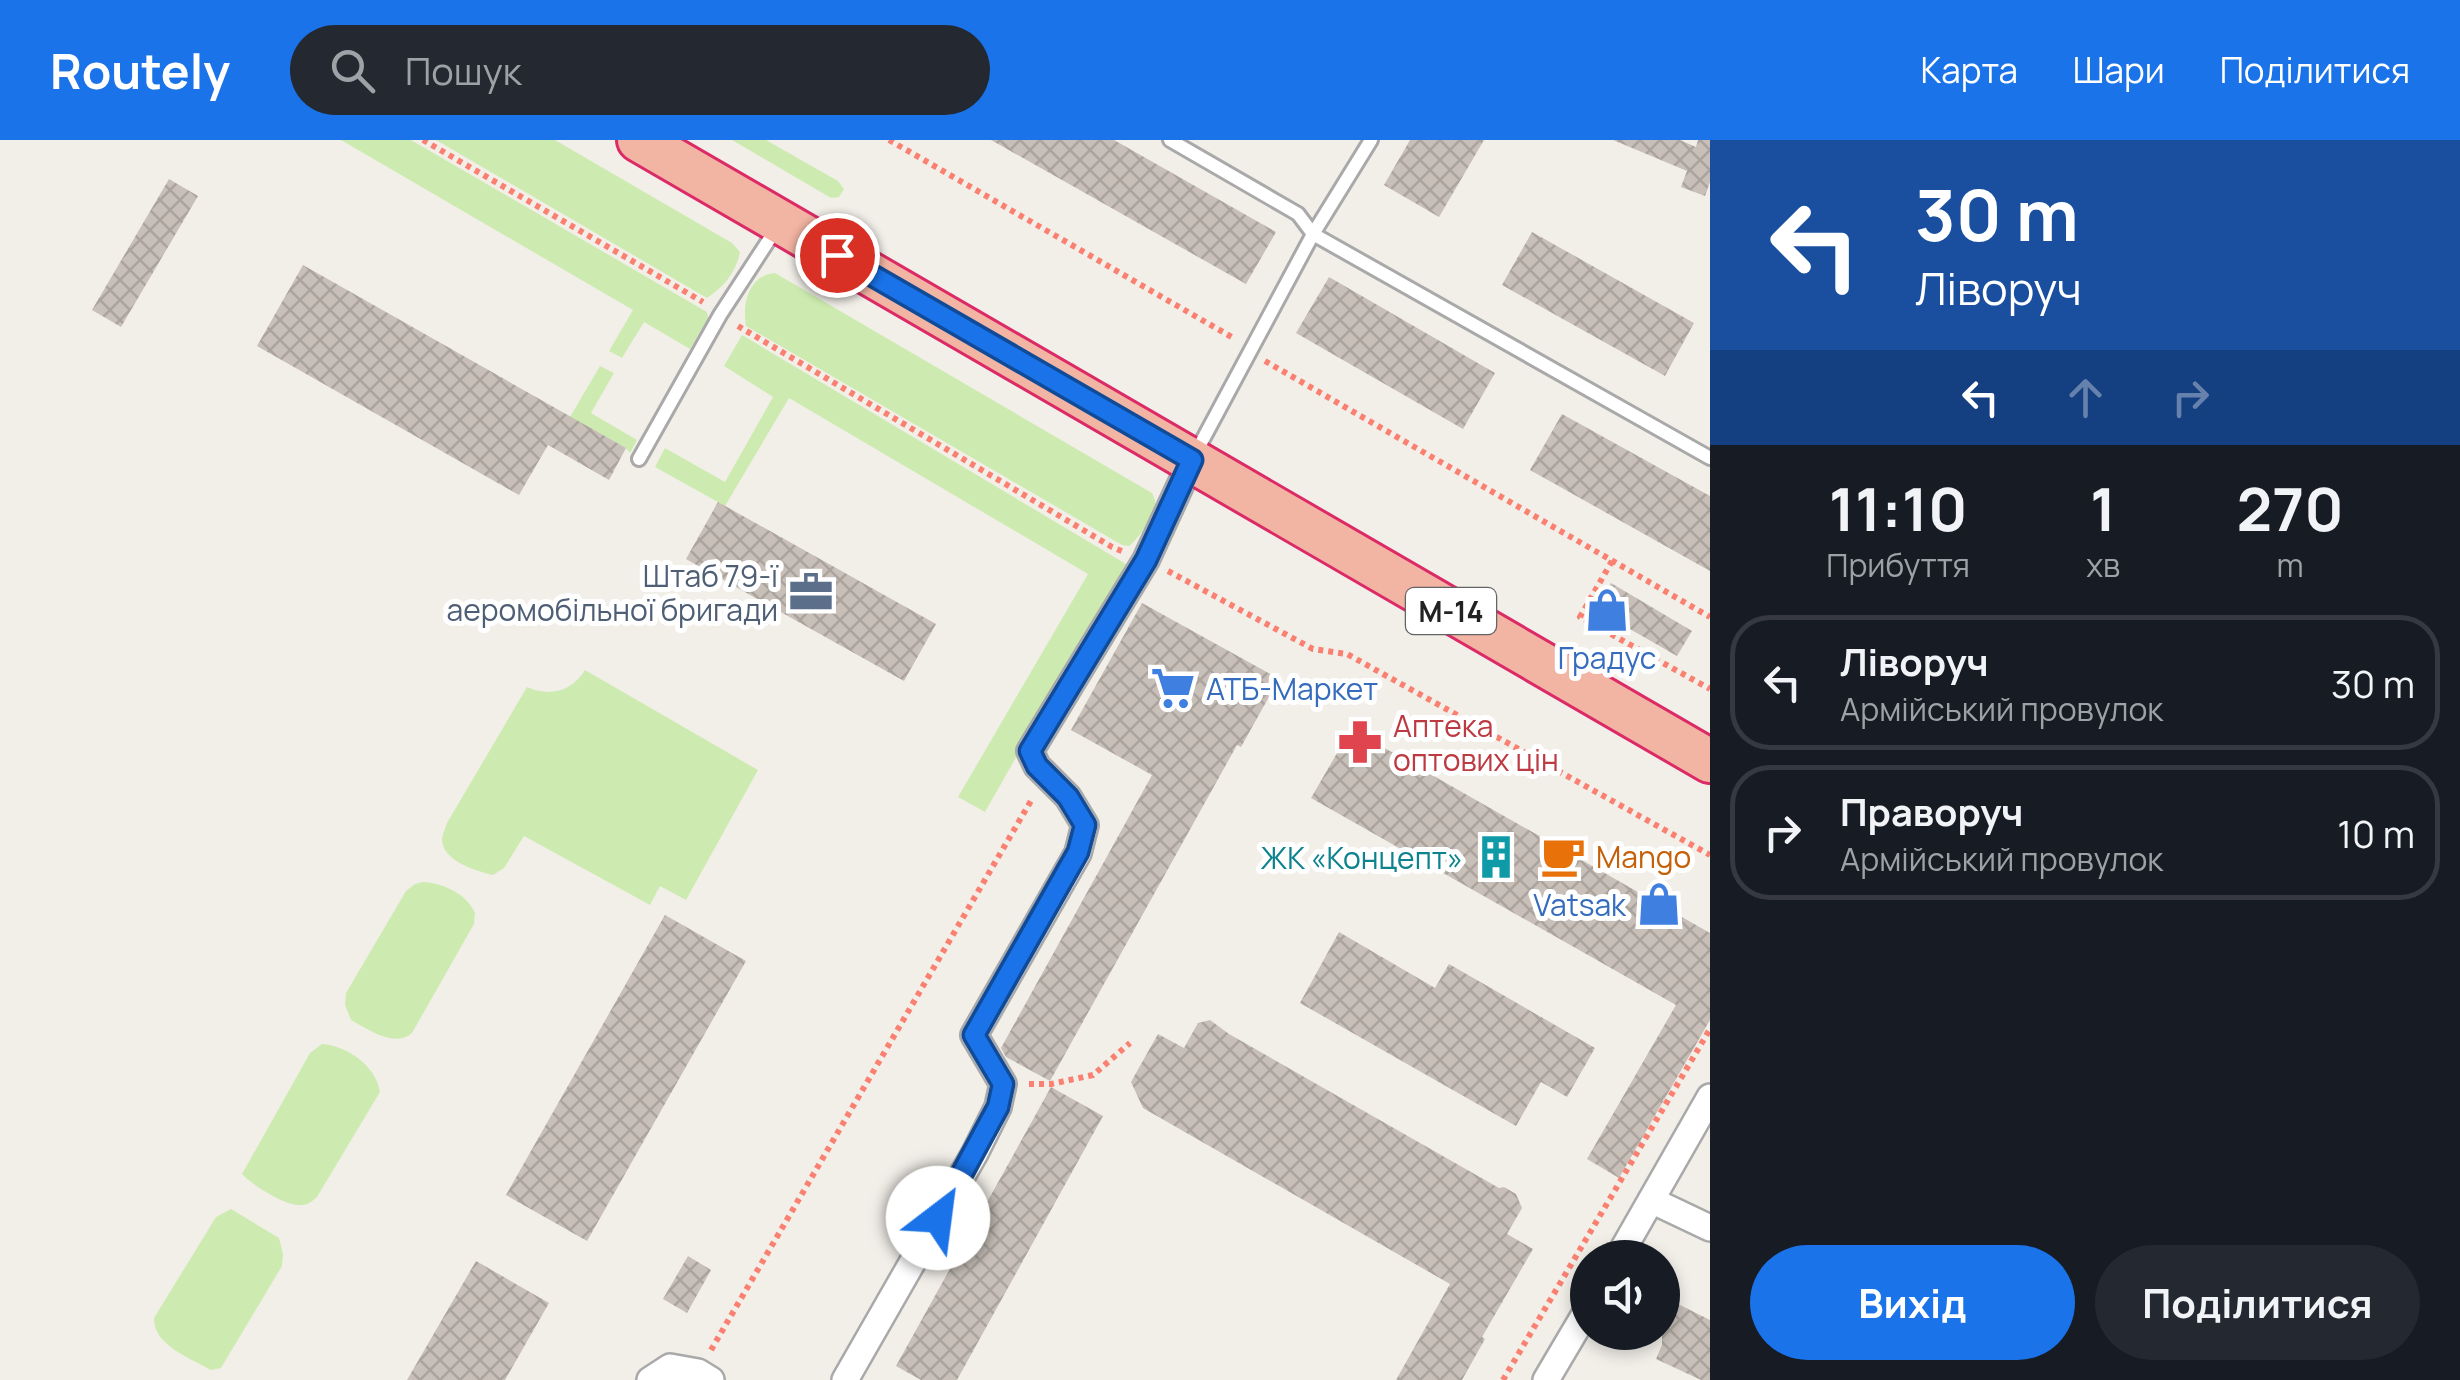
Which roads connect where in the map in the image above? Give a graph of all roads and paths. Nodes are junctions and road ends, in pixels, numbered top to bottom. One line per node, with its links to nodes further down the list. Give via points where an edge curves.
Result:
1 (423, 140): 8 (path)
2 (640, 140): 6 (highway, М-14)
3 (889, 140): 9 (path)
4 (1170, 140): 7 (lane, via 1298,214)
5 (1371, 140): 7 (lane)
6 (781, 222): 8 (lane); 12 (highway, М-14)
7 (1313, 234): 9 (lane); 11 (lane)
8 (720, 315): 10 (lane); 13 (path, via 1112,548)
9 (1251, 348): 12 (lane); 14 (path)
10 (640, 458)
11 (1710, 458)
12 (1192, 460): 13 (street); 17 (highway, М-14)
13 (1146, 560): 18 (street, via 1030,751); 19 (path, via 1313,649 1347,654)
14 (1612, 560): 15 (path); 16 (path, via 1580,617)
15 (1710, 616)
16 (1710, 689)
17 (1710, 761)
18 (1046, 776): 22 (street, via 1085,825 1078,852 974,1035); 28 (path)
19 (1710, 856)
20 (1710, 1030): 31 (path)
21 (1130, 1043): 22 (path, via 1093,1074 1051,1084)
22 (1003, 1084): 30 (street, via 975,1152)
23 (1710, 1096): 24 (street)
24 (1651, 1200): 25 (street); 26 (street)
25 (1710, 1228)
26 (1628, 1240)
27 (1570, 1339): 32 (street)
28 (705, 1376): 29 (street, via 670,1367)
29 (650, 1380)
30 (845, 1380)
31 (1504, 1380)
32 (1546, 1380)

